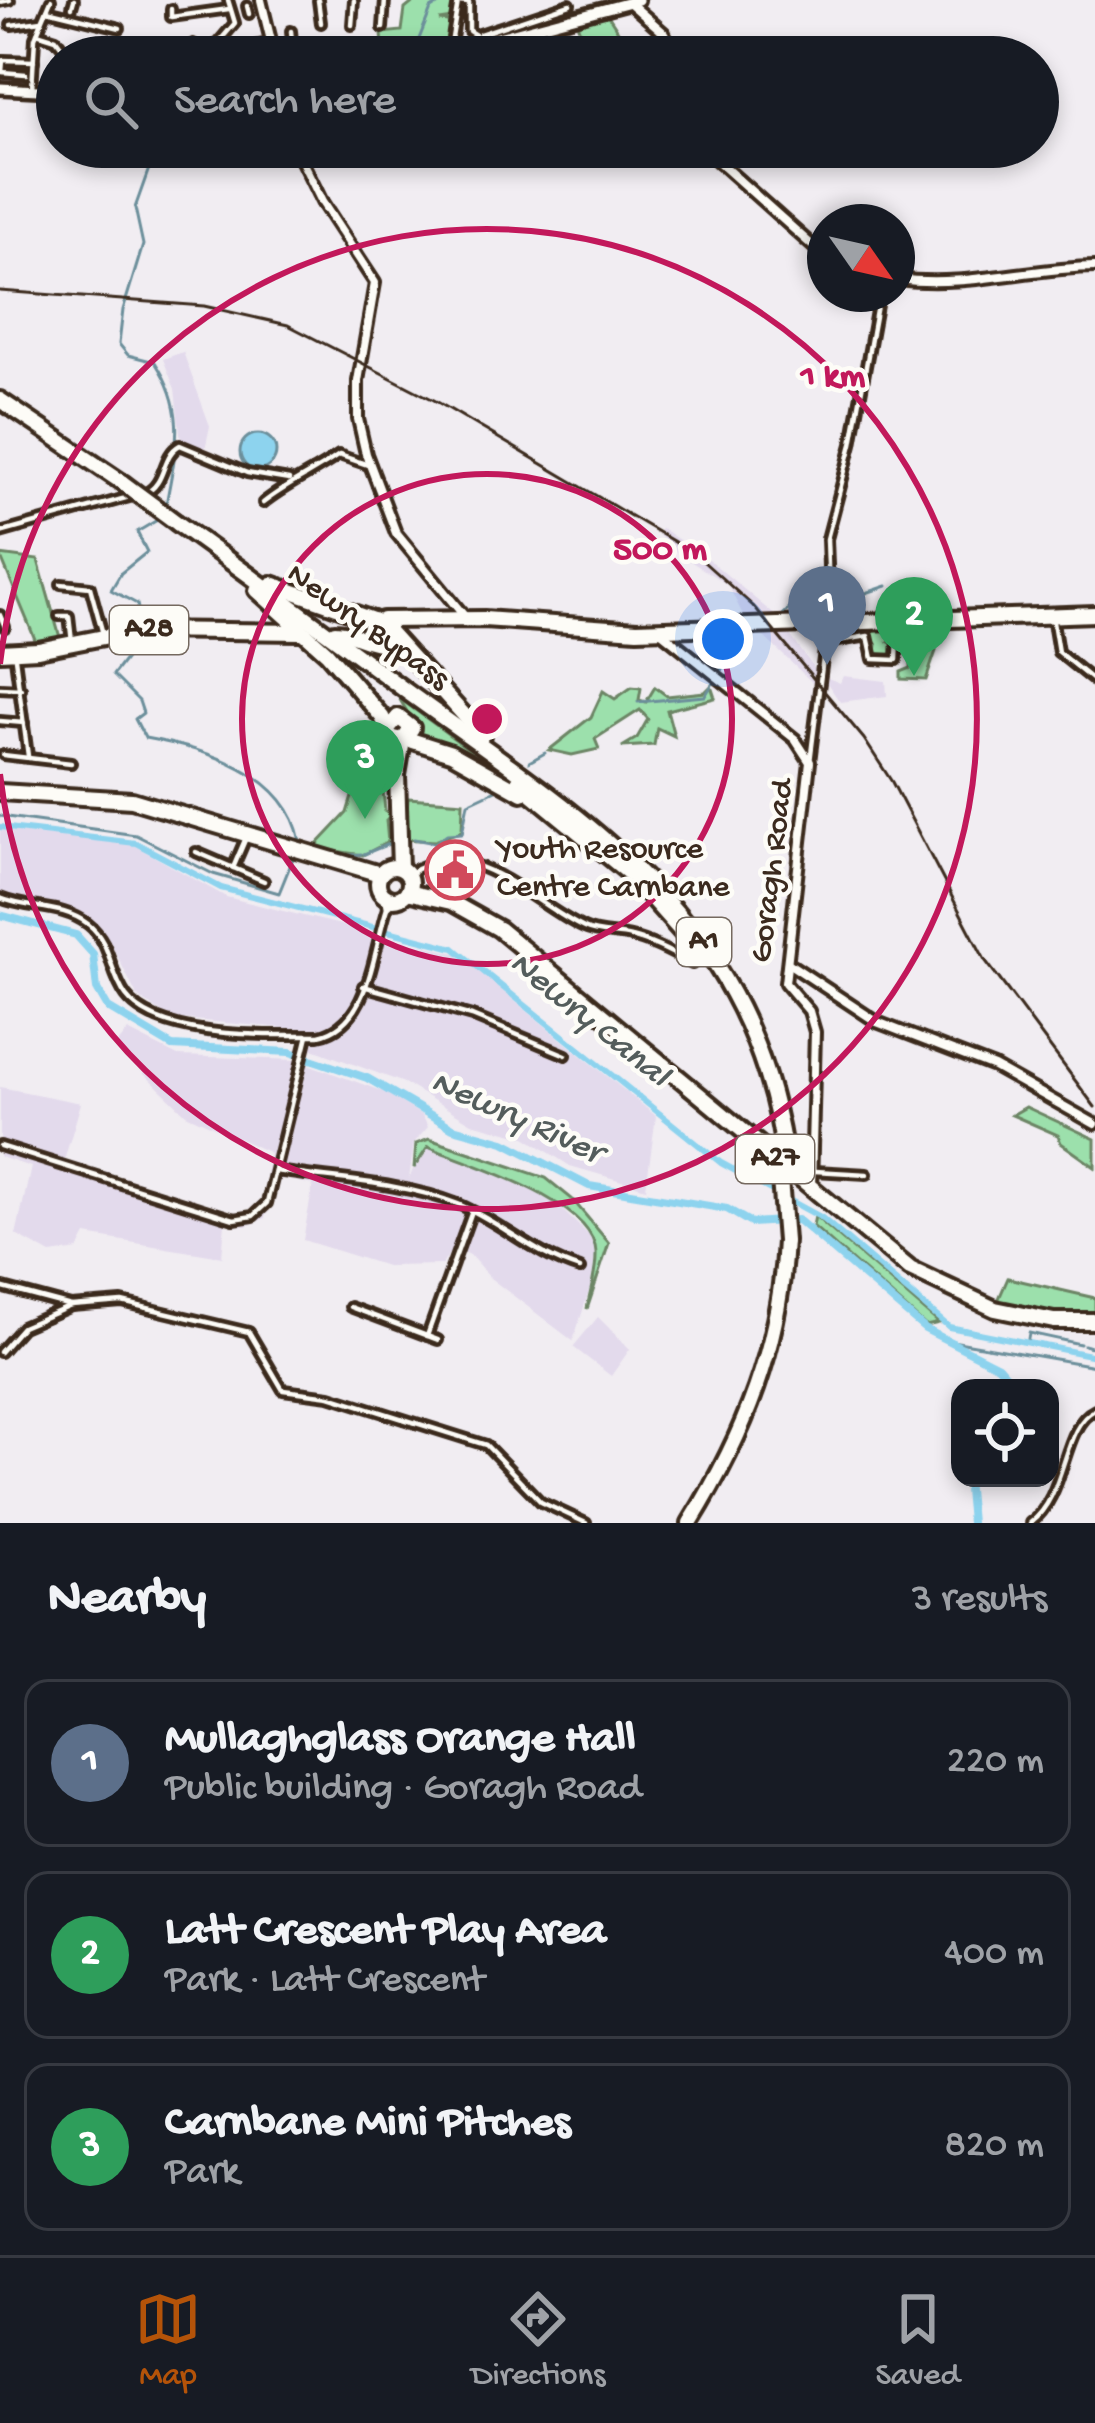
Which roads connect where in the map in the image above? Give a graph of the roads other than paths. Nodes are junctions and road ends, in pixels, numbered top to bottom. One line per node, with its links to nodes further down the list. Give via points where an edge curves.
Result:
1 (10, 0): 9 (street)
2 (51, 0): 12 (street)
3 (228, 0): 14 (street)
4 (261, 0): 26 (street)
5 (318, 0): 16 (street)
6 (353, 0): 17 (street)
7 (385, 0): 20 (street)
8 (633, 1): 31 (main road); 32 (street)
9 (0, 2)
10 (570, 4): 30 (street)
11 (171, 9): 14 (street, via 171,17)
12 (47, 10): 15 (street); 19 (street)
13 (248, 10): 14 (street)
14 (233, 12): 25 (street)
15 (42, 21): 18 (street); 22 (street)
16 (321, 23)
17 (352, 25)
18 (11, 26)
19 (120, 28)
20 (383, 28)
21 (291, 31): 27 (street)
22 (37, 33): 23 (street); 24 (street)
23 (37, 36)
24 (46, 36)
25 (225, 36)
26 (268, 36)
27 (290, 36)
28 (452, 36): 29 (street, via 455,4 469,3)
29 (474, 36)
30 (485, 36)
31 (489, 36)
32 (666, 36)
33 (36, 42): 36 (street)
34 (3, 49): 35 (street)
35 (3, 60): 36 (street); 37 (street)
36 (34, 61): 40 (street)
37 (1, 72): 38 (street)
38 (26, 74)
39 (0, 88): 40 (main road)
40 (32, 88): 41 (main road)
41 (36, 88)
42 (305, 168): 49 (street, via 376,283 357,406)
43 (725, 168): 44 (street)
44 (807, 241)
45 (1095, 267): 46 (street, via 947,286)
46 (915, 282)
47 (875, 312): 62 (street, Goragh Road, via 827,539)
48 (0, 404): 52 (highway, Newry Bypass / A1, bridge)
49 (371, 466): 50 (street, via 339,455 321,471); 61 (street, via 396,533)
50 (289, 480): 51 (street); 53 (street, via 177,446 146,494)
51 (263, 503)
52 (175, 526): 54 (highway, Newry Bypass / A1); 56 (highway, Newry Bypass / A1)
53 (0, 533)
54 (231, 562): 67 (highway); 84 (highway, Newry Bypass / A1)
55 (61, 584): 68 (street, via 90,586)
56 (257, 590): 79 (highway); 86 (highway, Newry Bypass / A1)
57 (1095, 614): 60 (highway)
58 (0, 615): 63 (street)
59 (59, 616): 70 (street, via 68,616)
60 (1052, 616): 62 (highway); 74 (street, via 1058,652)
61 (465, 619): 64 (highway); 67 (highway)
62 (829, 625): 64 (highway); 71 (street, Goragh Road)
63 (5, 627)
64 (659, 630): 82 (street, Goragh Road, via 795,739)
65 (301, 632): 68 (highway, A28)
66 (335, 632): 67 (highway)
67 (379, 632): 73 (highway); 84 (highway)
68 (104, 636): 70 (highway, A28)
69 (895, 641): 71 (street, via 898,660 878,662 868,636)
70 (72, 643): 72 (highway, A28)
71 (826, 643): 82 (street, Goragh Road)
72 (7, 652): 76 (street)
73 (389, 671)
74 (1095, 682)
75 (0, 688): 76 (street)
76 (21, 689): 78 (street)
77 (0, 722): 78 (street)
78 (24, 723): 81 (street)
79 (398, 727): 86 (highway); 91 (highway)
80 (3, 755): 81 (street)
81 (28, 756): 83 (street)
82 (810, 762): 94 (street, Goragh Road)
83 (71, 763)
84 (543, 788): 99 (highway, Newry Bypass / A1, via 641,867 701,938 755,1038)
85 (0, 792): 87 (highway, A27, via 123,799)
86 (586, 835): 99 (highway, Newry Bypass / A1, via 656,899 710,967 749,1043)
87 (247, 836): 89 (street); 91 (highway, A27)
88 (196, 852): 89 (street)
89 (233, 868): 90 (street)
90 (264, 880)
91 (394, 884): 93 (street, via 439,858 462,860 585,928); 95 (street); 104 (highway, A27, via 461,907 508,936)
92 (0, 898): 96 (street, via 86,923 105,943 128,999 164,1024)
93 (689, 960)
94 (788, 963): 98 (street, via 878,1022 994,1067); 102 (street, Goragh Road, via 786,989 809,1011 815,1032)
95 (363, 986): 96 (street, via 346,1022); 97 (street, via 487,1021)
96 (308, 1035): 101 (street)
97 (566, 1054)
98 (1095, 1124)
99 (781, 1145): 116 (highway, Newry Bypass / A1, bridge, via 787,1306 769,1380 737,1458)
100 (0, 1146): 101 (street, via 240,1219 263,1209)
101 (274, 1171): 105 (street, via 424,1193)
102 (815, 1171): 103 (street); 104 (street, Goragh Road)
103 (867, 1174)
104 (809, 1188): 110 (highway, A27, via 948,1291 1023,1316)
105 (472, 1211): 106 (street, via 531,1250); 111 (street)
106 (580, 1269)
107 (0, 1287): 108 (street)
108 (71, 1306): 113 (street, via 22,1327); 115 (street, via 122,1302 249,1332 284,1390 330,1396 486,1445 541,1502)
109 (350, 1307): 111 (street)
110 (1095, 1321)
111 (427, 1336): 112 (street)
112 (438, 1340)
113 (0, 1352)
114 (1095, 1410): 117 (street, via 1078,1422 1058,1489)
115 (586, 1523)
116 (694, 1523)
117 (1030, 1523)

